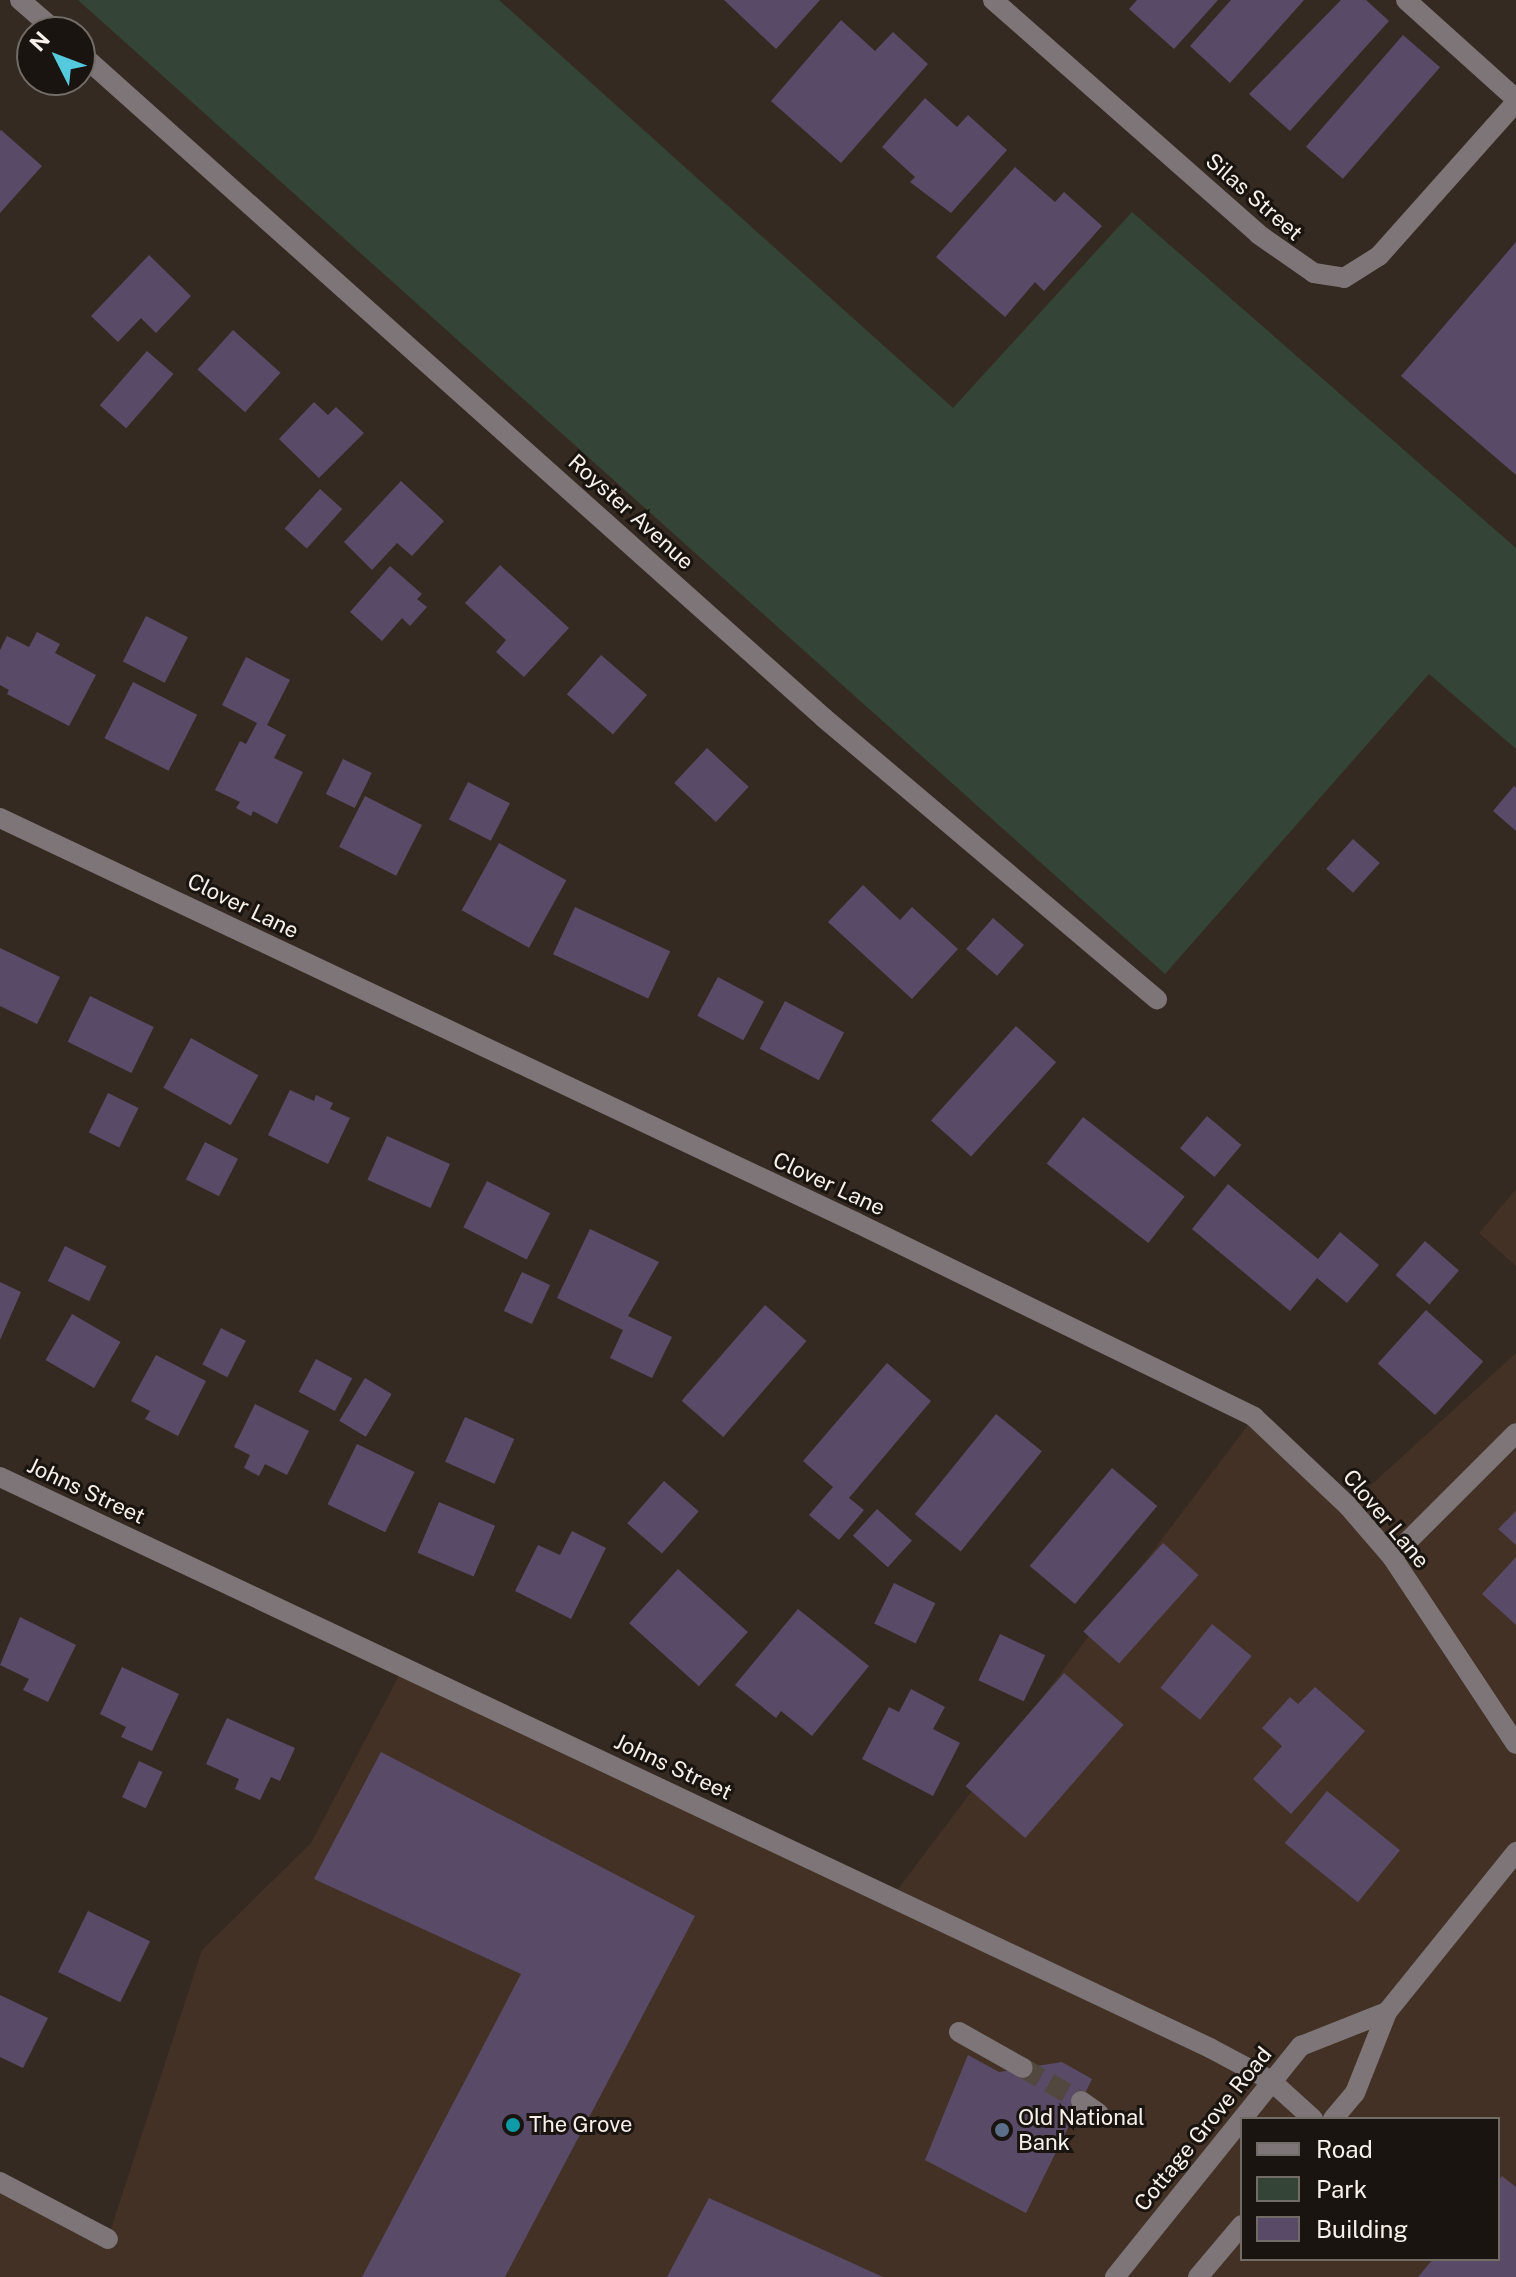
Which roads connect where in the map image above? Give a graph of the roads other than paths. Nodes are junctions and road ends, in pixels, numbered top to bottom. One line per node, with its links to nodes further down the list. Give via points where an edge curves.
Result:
1 (20, 0): 4 (street)
2 (993, 0): 6 (street, Silas Street, via 1258,234 1314,273 1344,278 1379,256)
3 (1406, 0): 6 (street)
4 (38, 16)
5 (96, 67): 8 (street, Royster Avenue, via 824,718)
6 (1516, 100)
7 (0, 818): 11 (street, Clover Lane, via 1254,1417 1348,1506)
8 (1157, 999)
9 (1516, 1433): 11 (street)
10 (0, 1477): 17 (street, Johns Street)
11 (1392, 1557): 12 (street, Clover Lane)
12 (1516, 1744)
13 (1516, 1852): 14 (street, Cottage Grove Road)
14 (1387, 2012): 17 (street, Cottage Grove Road, via 1301,2046); 22 (street, Cottage Grove Road, via 1355,2093)
15 (959, 2032): 16 (street)
16 (1023, 2068)
17 (1270, 2080): 20 (street, Cottage Grove Road); 21 (street, Johns Street)
18 (1081, 2101): 19 (street)
19 (1098, 2113)
20 (1241, 2117)
21 (1311, 2117)
22 (1335, 2117)
23 (1240, 2118): 27 (street, Cottage Grove Road)
24 (0, 2182): 26 (street)
25 (1240, 2227): 28 (street)
26 (108, 2239)
27 (1115, 2277)
28 (1198, 2277)

